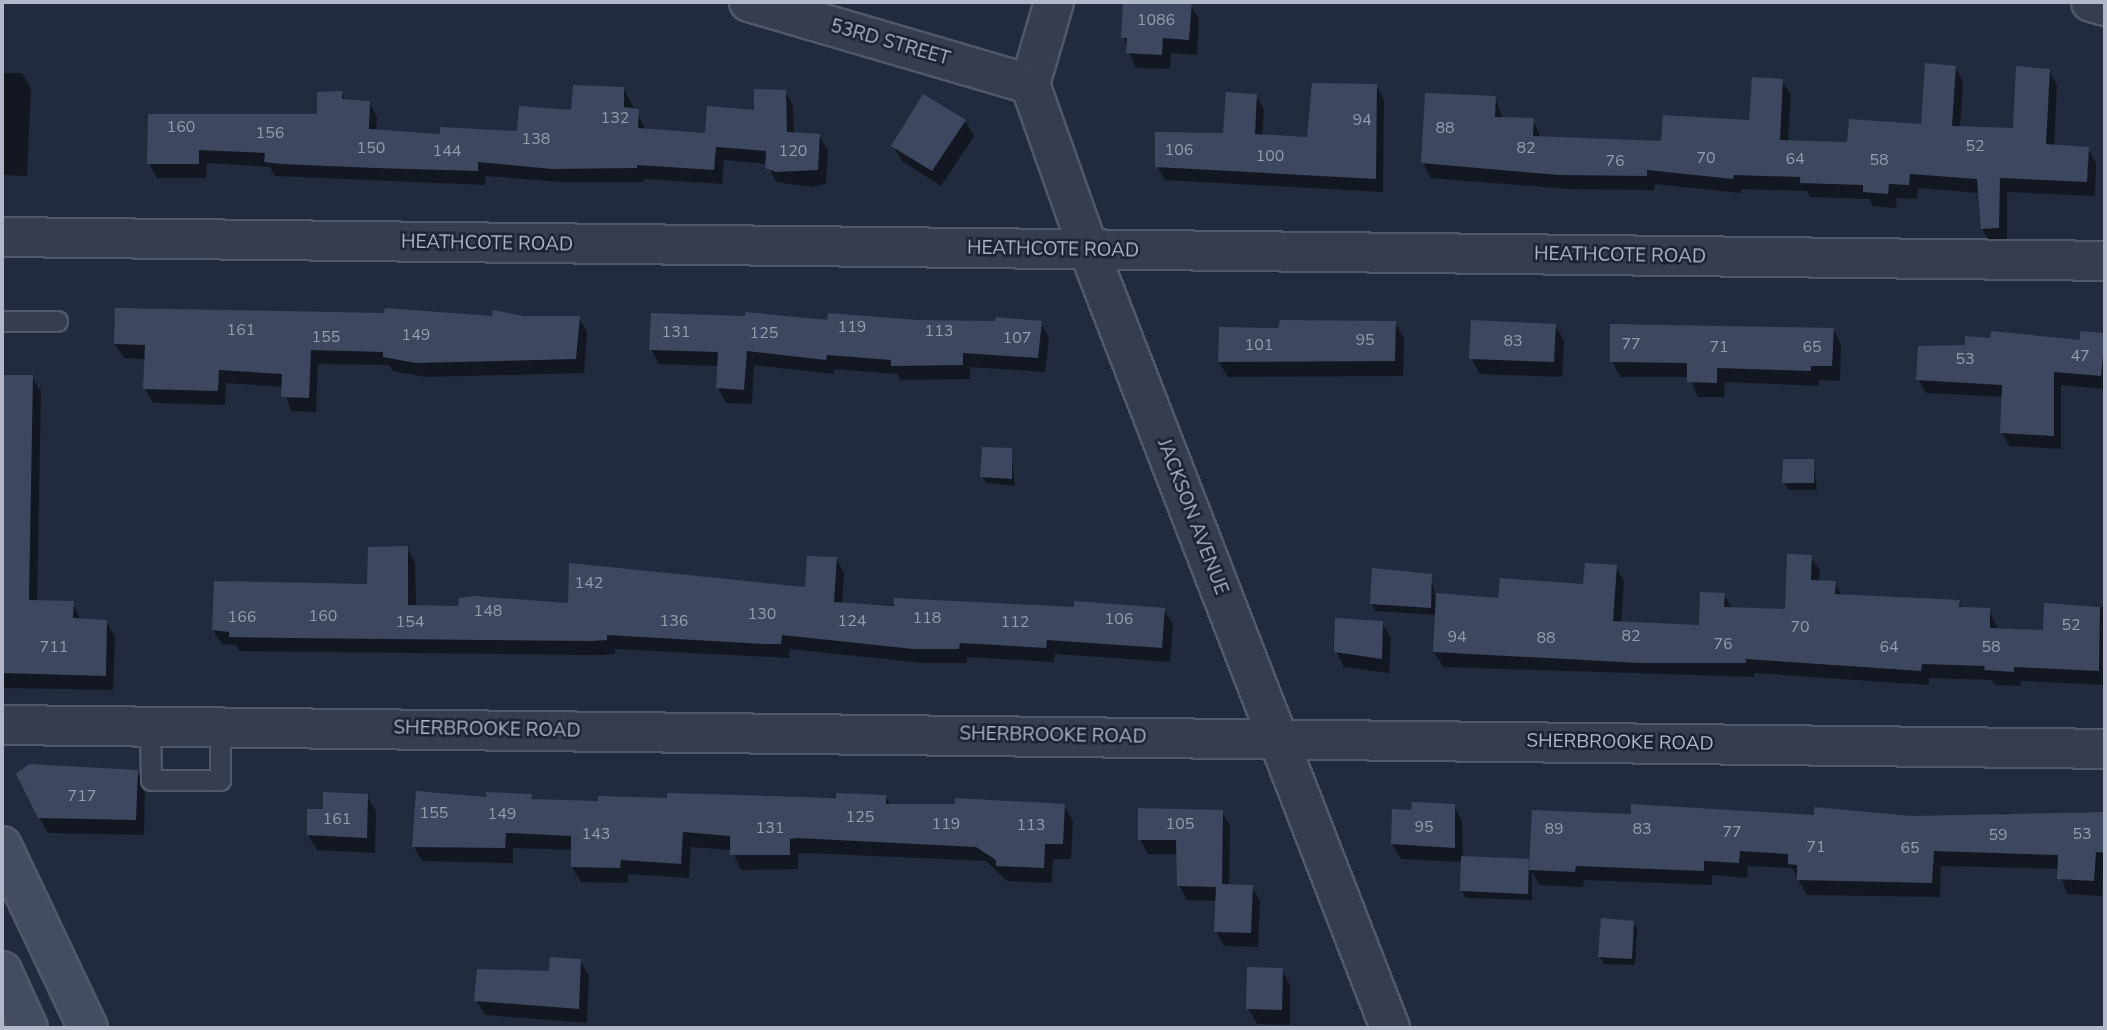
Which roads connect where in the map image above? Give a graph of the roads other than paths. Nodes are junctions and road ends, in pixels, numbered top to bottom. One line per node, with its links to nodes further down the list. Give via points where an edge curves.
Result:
1 (749, 2): 5 (street, 53RD STREET)
2 (1054, 2): 5 (street)
3 (2091, 2): 4 (street)
4 (2105, 6)
5 (1030, 84): 7 (street, JACKSON AVENUE)
6 (2, 237): 7 (street, HEATHCOTE ROAD)
7 (1089, 251): 8 (street, HEATHCOTE ROAD); 14 (street, JACKSON AVENUE)
8 (2105, 261)
9 (2, 321): 10 (lane)
10 (57, 321)
11 (2, 725): 12 (street, SHERBROOKE ROAD)
12 (150, 726): 13 (street, SHERBROOKE ROAD); 13 (lane, via 152,780 220,780)
13 (220, 727): 14 (street, SHERBROOKE ROAD)
14 (1277, 738): 15 (street, SHERBROOKE ROAD); 20 (street, JACKSON AVENUE)
15 (2105, 748)
16 (2, 846): 19 (main road)
17 (2, 971): 18 (main road)
18 (28, 1028)
19 (88, 1028)
20 (1390, 1028)

